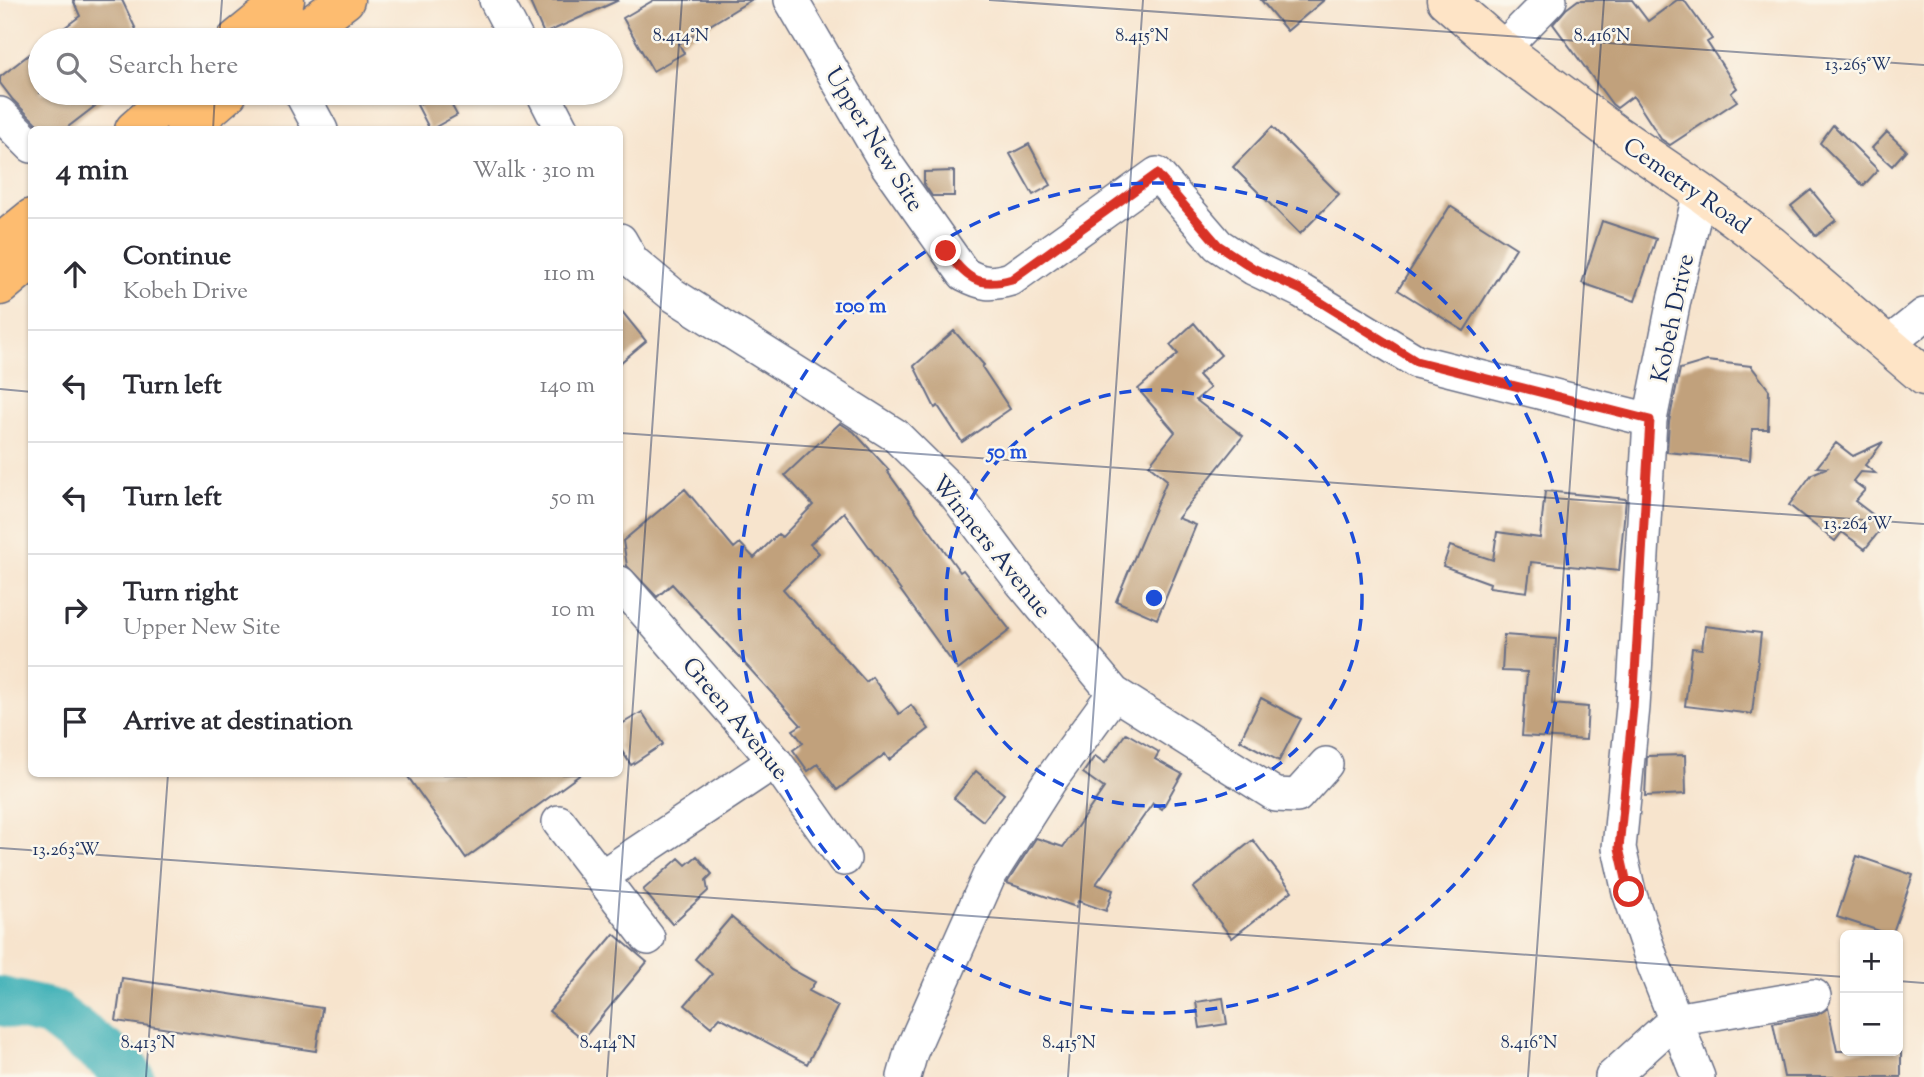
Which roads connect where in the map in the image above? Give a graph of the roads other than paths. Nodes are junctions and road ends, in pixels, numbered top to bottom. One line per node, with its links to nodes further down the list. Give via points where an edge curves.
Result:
1 (285, 0): 7 (main road)
2 (345, 0): 8 (main road)
3 (496, 0): 9 (street)
4 (791, 0): 30 (street, Upper New Site, via 887,165 964,274 981,283 1012,279 1157,174 1218,245 1416,361)
5 (1446, 0): 10 (street, Cemetry Road)
6 (1550, 0): 10 (street)
7 (251, 28)
8 (307, 28)
9 (511, 28)
10 (1503, 49): 21 (street, Cemetry Road)
11 (162, 105): 16 (main road)
12 (214, 105): 17 (main road)
13 (307, 105): 18 (street)
14 (549, 105): 19 (street)
15 (0, 114): 20 (street)
16 (139, 126)
17 (190, 126)
18 (319, 126)
19 (560, 126)
20 (28, 142)
21 (1700, 192): 28 (street, Cemetry Road, via 1771,244); 30 (street, Kobeh Drive)
22 (28, 221): 23 (main road)
23 (0, 244)
24 (623, 245): 32 (street, Winners Avenue, via 632,261 673,295 895,435 955,494)
25 (28, 262): 26 (main road)
26 (0, 286)
27 (1924, 315): 28 (street)
28 (1888, 344): 29 (street, Cemetry Road)
29 (1924, 376)
30 (1650, 420): 40 (street, Kobeh Drive, via 1633,707 1619,848 1637,916)
31 (623, 586): 33 (street, Green Avenue)
32 (1114, 693): 34 (street, Winners Avenue, via 1276,795 1297,796); 41 (street, via 989,876)
33 (775, 761): 36 (street, Green Avenue); 37 (street)
34 (1326, 764)
35 (559, 822): 37 (street)
36 (844, 859)
37 (601, 877): 38 (street)
38 (648, 938)
39 (1814, 996): 40 (street)
40 (1675, 1020): 42 (street); 43 (street, Kobeh Drive)
41 (904, 1077)
42 (1612, 1077)
43 (1698, 1077)

